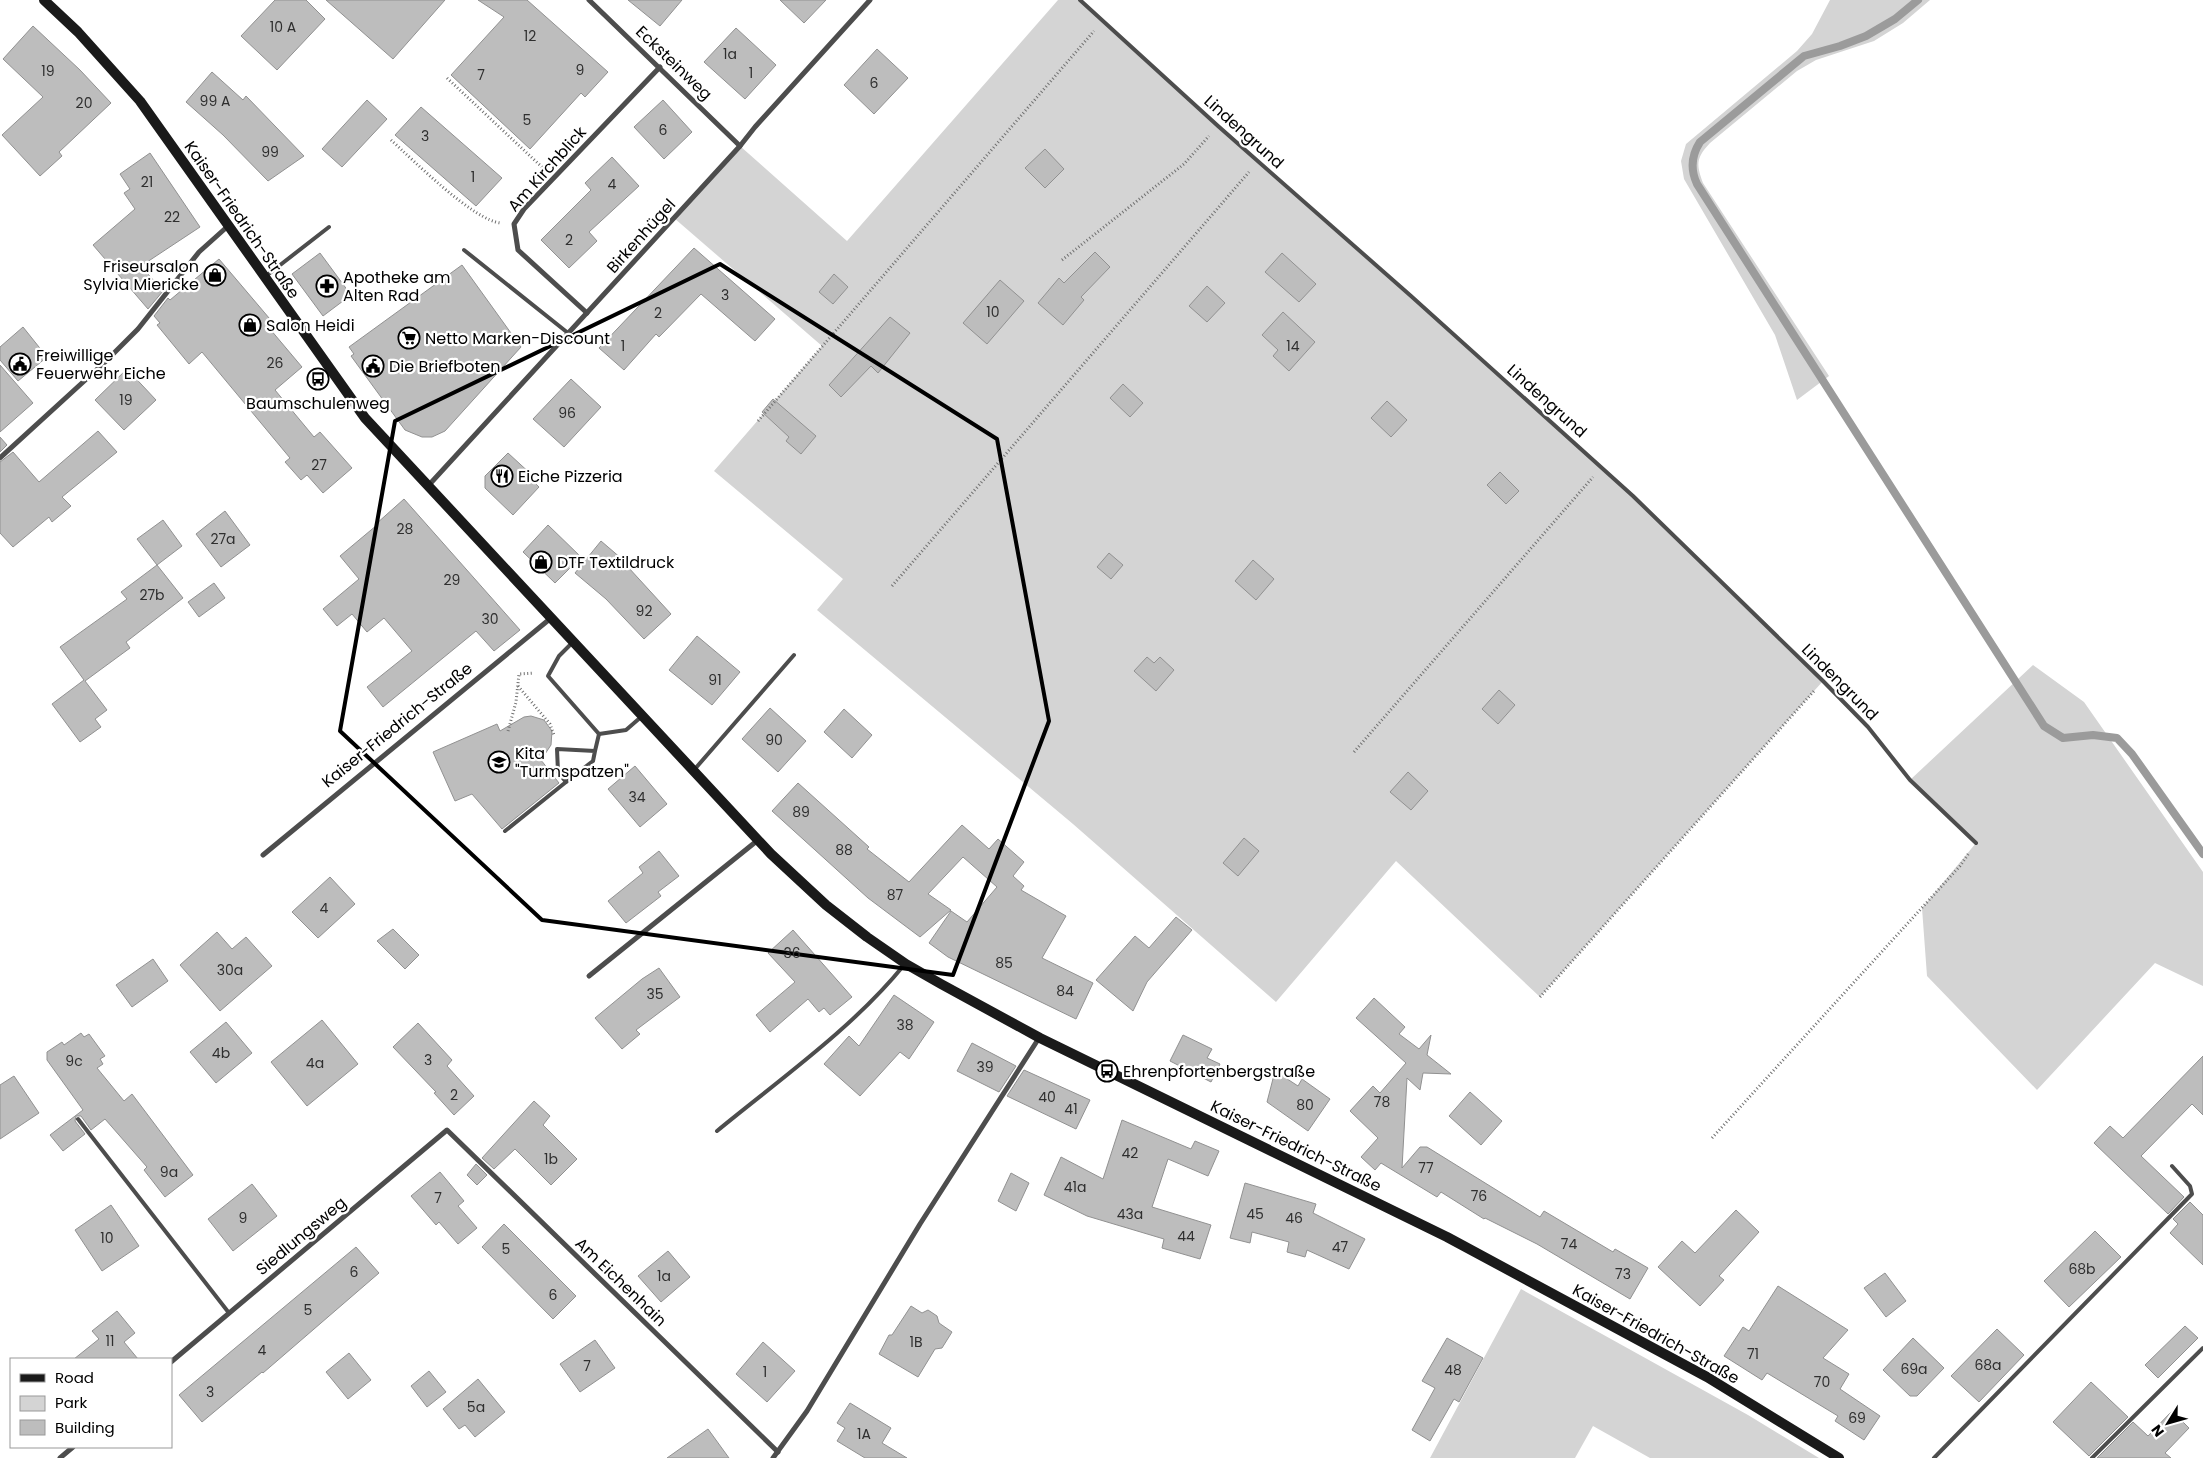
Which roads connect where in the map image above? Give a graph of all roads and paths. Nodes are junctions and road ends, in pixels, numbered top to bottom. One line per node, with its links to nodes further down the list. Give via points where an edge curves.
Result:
1 (44, 0): 14 (street, Kaiser-Friedrich-Straße, via 78,32 140,101)
2 (589, 0): 6 (street, Ecksteinweg)
3 (870, 0): 10 (street, Birkenhügel)
4 (1080, 0): 5 (lane, Lindengrund)
5 (1102, 21): 8 (lane, Lindengrund); 21 (path)
6 (660, 67): 10 (street, Ecksteinweg); 12 (street, Am Kirchblick)
7 (447, 78): 12 (path)
8 (1218, 126): 11 (lane, Lindengrund); 17 (path, via 1184,164)
9 (390, 140): 13 (path, via 473,211 493,222)
10 (740, 146): 19 (street, Birkenhügel)
11 (1258, 162): 23 (lane, Lindengrund); 25 (path)
12 (554, 178): 13 (street, Am Kirchblick, via 524,208)
13 (514, 224): 19 (street, Am Kirchblick, via 518,250)
14 (228, 226): 18 (street, Kaiser-Friedrich-Straße); 22 (street, via 199,252 132,335)
15 (329, 228): 18 (lane)
16 (464, 250): 20 (lane)
17 (1062, 260)
18 (264, 278): 24 (street, Kaiser-Friedrich-Straße, via 365,418)
19 (587, 313): 20 (street, Birkenhügel)
20 (568, 333): 24 (street, Birkenhügel)
21 (758, 421)
22 (0, 458)
23 (1601, 467): 30 (lane, Lindengrund); 37 (path)
24 (428, 486): 26 (street, Kaiser-Friedrich-Straße)
25 (892, 586)
26 (551, 618): 27 (street, Kaiser-Friedrich-Straße); 43 (street, Kaiser-Friedrich-Straße)
27 (574, 642): 29 (lane, via 559,656); 32 (street, Kaiser-Friedrich-Straße)
28 (794, 655): 38 (lane)
29 (550, 672): 31 (path, via 519,674); 34 (lane, via 548,676)
30 (1823, 681): 42 (lane, Lindengrund, via 1868,727 1910,780); 46 (path)
31 (518, 686): 33 (path); 35 (path, via 550,724)
32 (642, 716): 34 (lane, via 626,730); 38 (street, Kaiser-Friedrich-Straße)
33 (508, 731)
34 (598, 734): 36 (lane)
35 (554, 743)
36 (595, 751): 39 (lane, via 593,761); 39 (lane, via 557,749 558,772)
37 (1354, 752)
38 (694, 770): 41 (street, Kaiser-Friedrich-Straße)
39 (566, 782): 40 (lane)
40 (505, 831)
41 (758, 840): 44 (street, Kaiser-Friedrich-Straße, via 826,905); 45 (street)
42 (1976, 843): 51 (path, via 1960,866)
43 (263, 854)
44 (906, 964): 47 (street, Kaiser-Friedrich-Straße); 50 (lane, via 839,1030)
45 (589, 976)
46 (1540, 997)
47 (1040, 1038): 57 (street, via 920,1224 807,1412); 60 (street, Kaiser-Friedrich-Straße, via 1448,1237 1708,1377)
48 (78, 1118): 53 (lane)
49 (447, 1130): 53 (street, Siedlungsweg); 57 (street, Am Eichenhain)
50 (717, 1131)
51 (1712, 1138)
52 (2172, 1166): 61 (lane, via 2190,1186 2192,1194)
53 (229, 1313): 55 (street, Siedlungsweg)
54 (2203, 1348): 62 (lane)
55 (172, 1361)
56 (72, 1448): 58 (street)
57 (778, 1452): 59 (street)
58 (60, 1458)
59 (774, 1458)
60 (1839, 1458)
61 (1934, 1458)
62 (2092, 1458)

